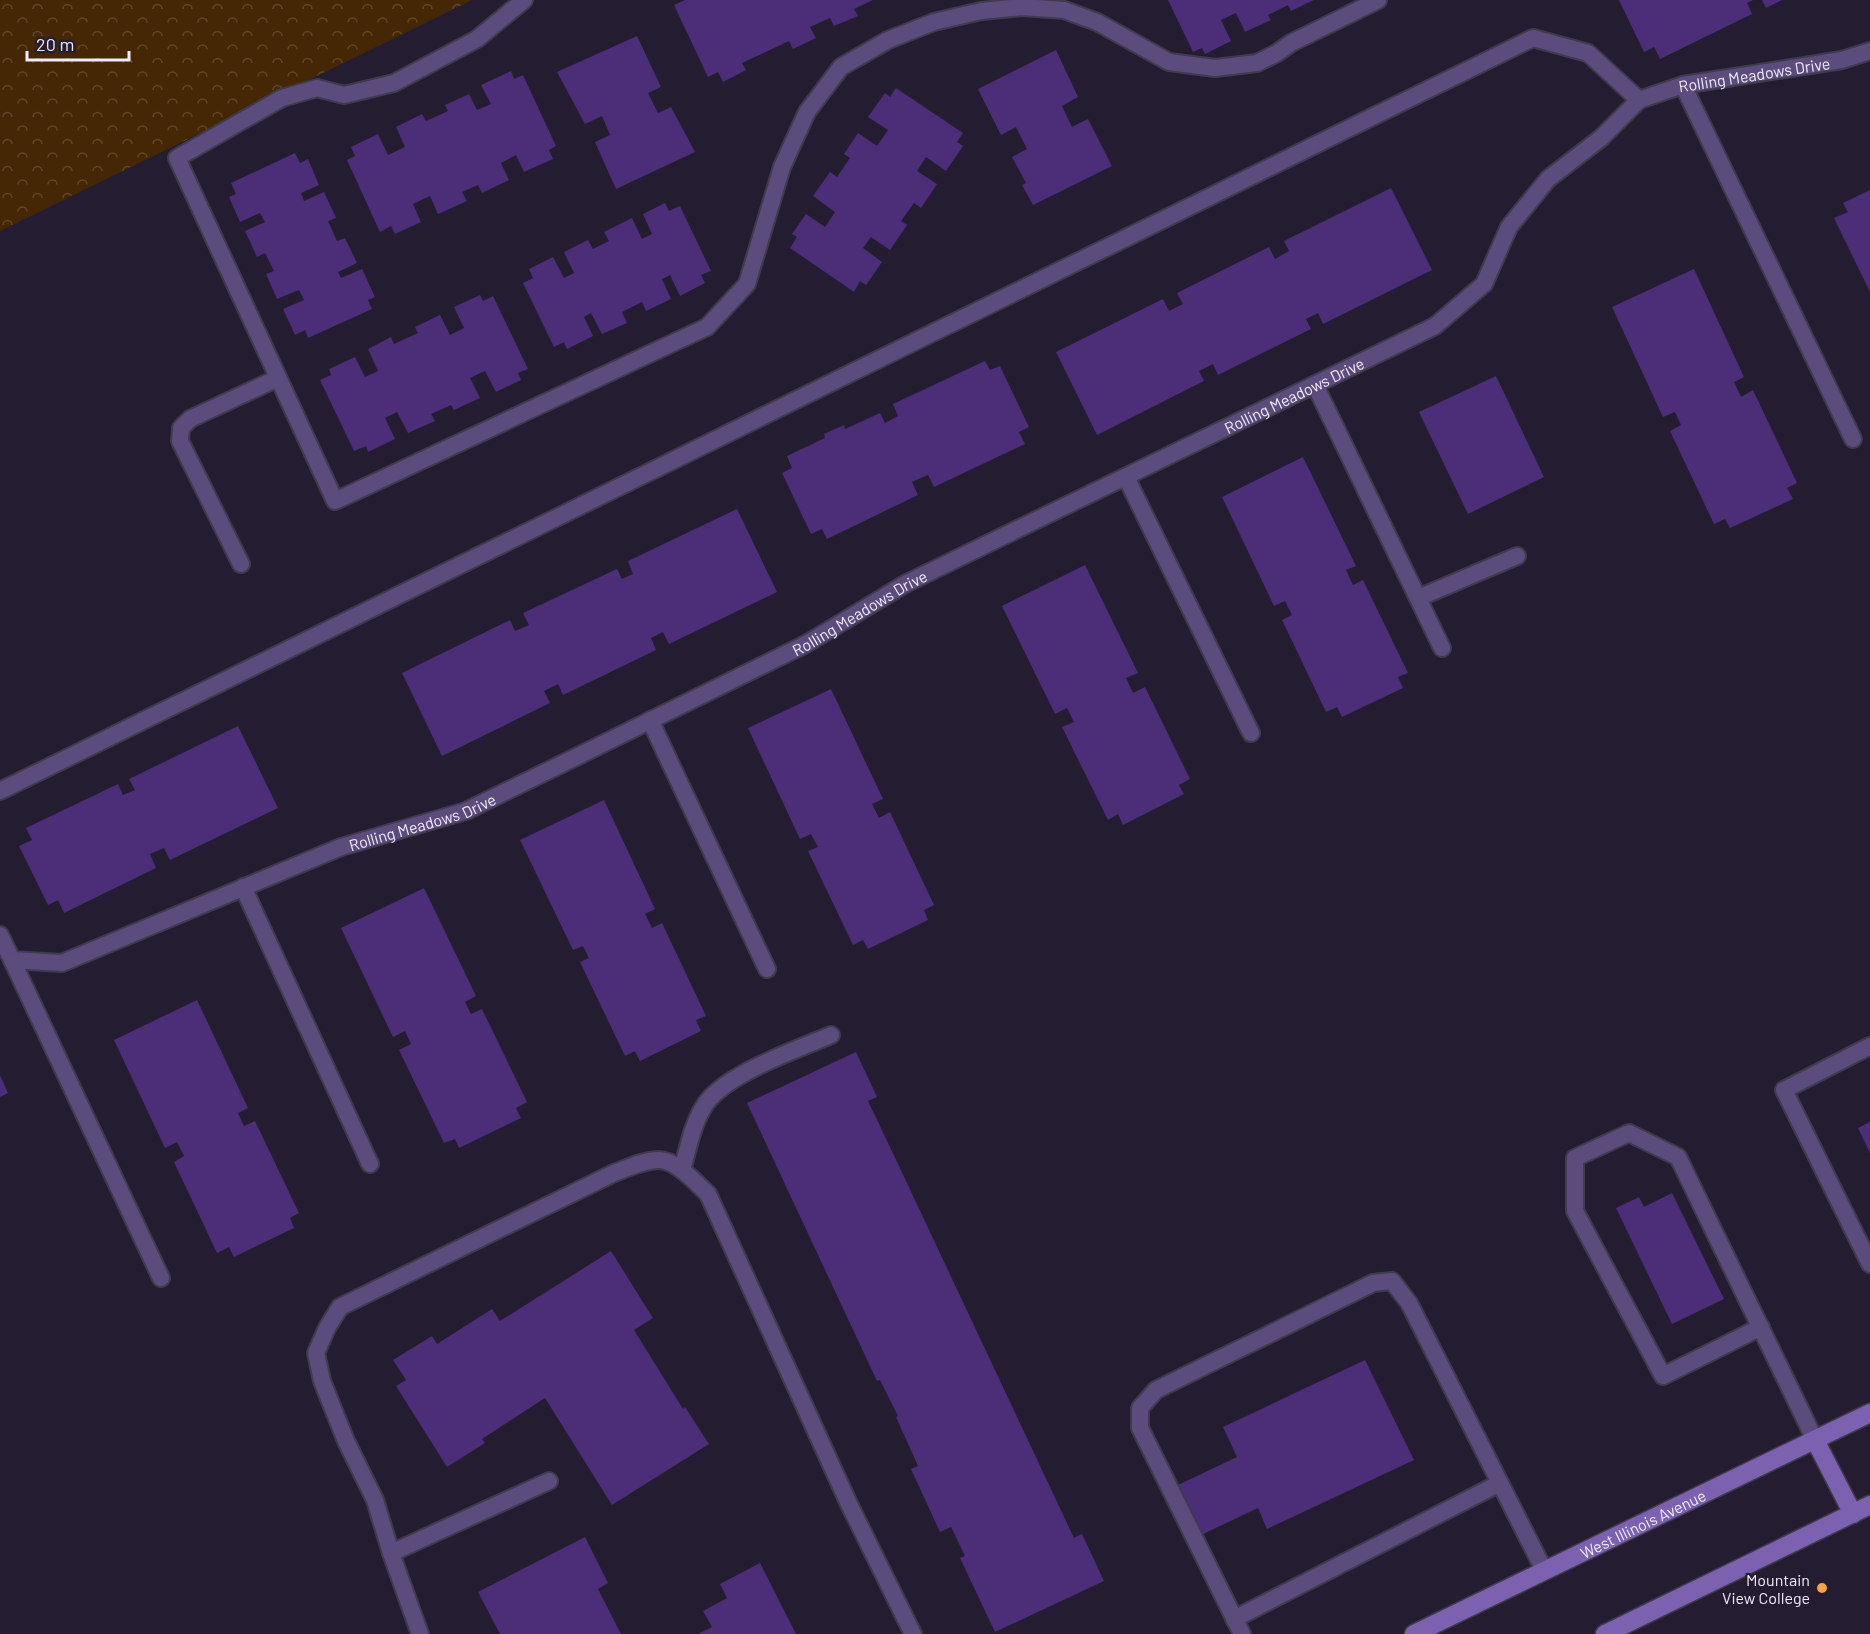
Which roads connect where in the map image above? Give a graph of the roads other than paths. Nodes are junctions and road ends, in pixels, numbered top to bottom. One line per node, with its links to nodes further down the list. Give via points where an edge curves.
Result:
1 (524, 0): 6 (lane, via 477,39 394,83 344,95 317,88 282,98 177,158)
2 (1378, 0): 6 (lane, via 1257,63 1215,68 1169,62 1097,22 1054,9 981,11 934,22 888,40 842,67 807,112 782,167 747,284 707,327 335,501)
3 (1870, 51): 4 (lane, Rolling Meadows Drive, via 1842,60)
4 (1683, 85): 5 (lane, Rolling Meadows Drive); 8 (lane)
5 (1639, 100): 7 (lane, Rolling Meadows Drive, via 1601,138 1548,179 1509,227 1484,284 1436,326); 16 (lane, via 1588,53 1533,38)
6 (278, 378): 11 (lane, via 190,419 181,428 180,441)
7 (1315, 385): 9 (lane, Rolling Meadows Drive); 12 (lane)
8 (1853, 440)
9 (1126, 477): 14 (lane, Rolling Meadows Drive, via 905,584 806,644); 15 (lane)
10 (1517, 556): 12 (lane)
11 (241, 564)
12 (1418, 598): 13 (lane)
13 (1442, 648)
14 (650, 720): 17 (lane, Rolling Meadows Drive, via 466,811 341,847); 20 (lane)
15 (1251, 733)
16 (0, 791)
17 (243, 887): 19 (lane, Rolling Meadows Drive, via 62,963); 23 (lane)
18 (0, 935): 19 (lane)
19 (12, 960): 26 (lane)
20 (767, 969)
21 (831, 1035): 24 (lane, via 734,1078 718,1089 703,1107)
22 (1870, 1046): 25 (lane, via 1784,1090)
23 (370, 1164)
24 (682, 1170): 34 (lane, via 661,1160 614,1173 340,1307 316,1353 322,1382 375,1500); 38 (lane, via 708,1194 849,1504)
25 (1870, 1264)
26 (161, 1278)
27 (1761, 1328): 27 (lane, via 1678,1157 1629,1133 1575,1158 1575,1210 1663,1376); 29 (lane)
28 (1870, 1413): 29 (main road, West Illinois Avenue)
29 (1815, 1440): 33 (main road); 35 (main road, West Illinois Avenue)
30 (549, 1481): 34 (lane)
31 (1500, 1483): 35 (lane); 36 (lane); 36 (lane, via 1409,1303 1392,1281 1373,1283 1156,1390 1140,1408 1140,1428)
32 (1870, 1505): 33 (main road)
33 (1853, 1514): 41 (main road)
34 (391, 1553): 37 (lane)
35 (1544, 1570): 40 (main road, West Illinois Avenue)
36 (1234, 1618): 39 (lane)
37 (420, 1634)
38 (913, 1634)
39 (1242, 1634)
40 (1414, 1634)
41 (1605, 1634)

